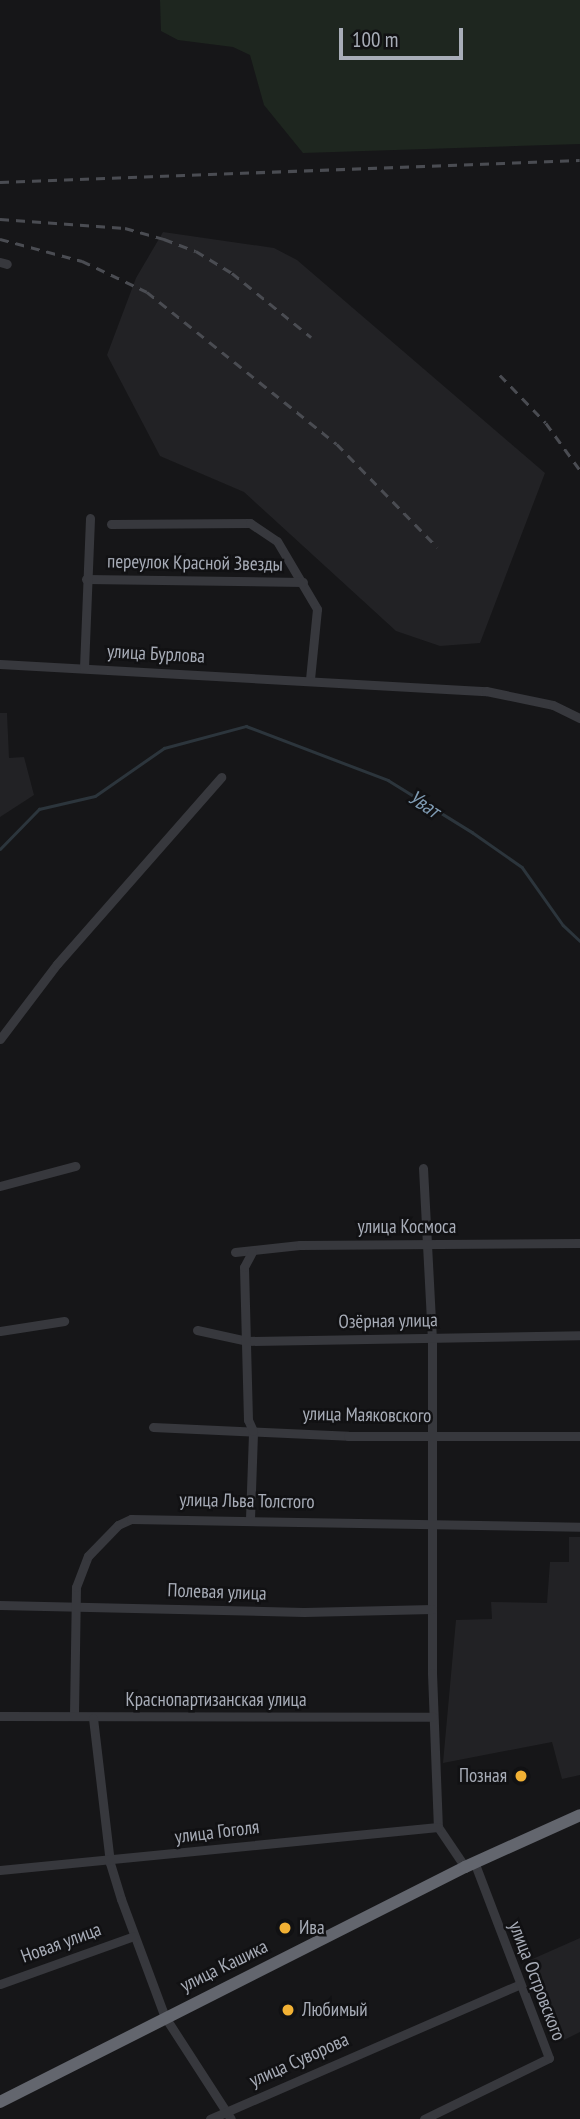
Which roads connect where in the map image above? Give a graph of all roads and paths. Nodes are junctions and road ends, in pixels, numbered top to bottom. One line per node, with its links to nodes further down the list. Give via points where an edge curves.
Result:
1 (90, 518): 3 (street)
2 (111, 524): 4 (street, via 250,523 277,541)
3 (86, 579): 4 (street, переулок Красной Звезды); 6 (street)
4 (303, 582): 7 (street, via 317,609)
5 (0, 664): 6 (street, улица Бурлова)
6 (84, 668): 7 (street, улица Бурлова)
7 (310, 679): 8 (street, улица Бурлова, via 486,691 553,705)
8 (580, 718)
9 (221, 777): 10 (street, via 57,964)
10 (0, 1039)
11 (75, 1166): 13 (street)
12 (423, 1168): 15 (street)
13 (0, 1186)
14 (580, 1243): 15 (street, улица Космоса)
15 (428, 1245): 17 (street, улица Космоса, via 300,1245); 22 (street)
16 (235, 1252): 17 (street, улица Космоса)
17 (252, 1252): 23 (street, via 244,1267)
18 (64, 1321): 20 (street)
19 (197, 1330): 23 (street, Озёрная улица)
20 (0, 1331)
21 (580, 1335): 22 (street, Озёрная улица)
22 (432, 1337): 23 (street, Озёрная улица); 26 (street)
23 (247, 1341): 25 (street, via 248,1420)
24 (153, 1427): 25 (street, улица Маяковского)
25 (253, 1431): 26 (street, улица Маяковского, via 348,1436); 28 (street)
26 (432, 1433): 27 (street, улица Маяковского); 29 (street)
27 (580, 1436)
28 (250, 1519): 29 (street, улица Льва Толстого); 32 (street, улица Льва Толстого, via 158,1517 118,1525 88,1556)
29 (433, 1522): 30 (street, улица Льва Толстого); 33 (street)
30 (580, 1527)
31 (0, 1605): 32 (street, Полевая улица)
32 (74, 1605): 33 (street, Полевая улица, via 304,1612); 34 (street, улица Льва Толстого)
33 (432, 1609): 36 (street)
34 (74, 1714): 35 (street, Краснопартизанская улица); 37 (street, Краснопартизанская улица)
35 (0, 1716)
36 (433, 1717): 37 (street, Краснопартизанская улица); 39 (street)
37 (93, 1718): 40 (street)
38 (580, 1815): 41 (highway, улица Кашика)
39 (438, 1827): 40 (street, улица Гоголя); 41 (street, улица Островского)
40 (110, 1863): 42 (street, улица Гоголя); 43 (street)
41 (470, 1865): 45 (street, улица Островского); 46 (highway, улица Кашика)
42 (0, 1870)
43 (134, 1936): 44 (street, Новая улица); 46 (street)
44 (0, 1983)
45 (518, 1985): 48 (street, улица Суворова); 50 (street, улица Островского, via 549,2058)
46 (165, 2017): 47 (highway, улица Кашика); 48 (street)
47 (0, 2102)
48 (229, 2115): 49 (street, улица Суворова)
49 (210, 2119)
50 (424, 2119)

